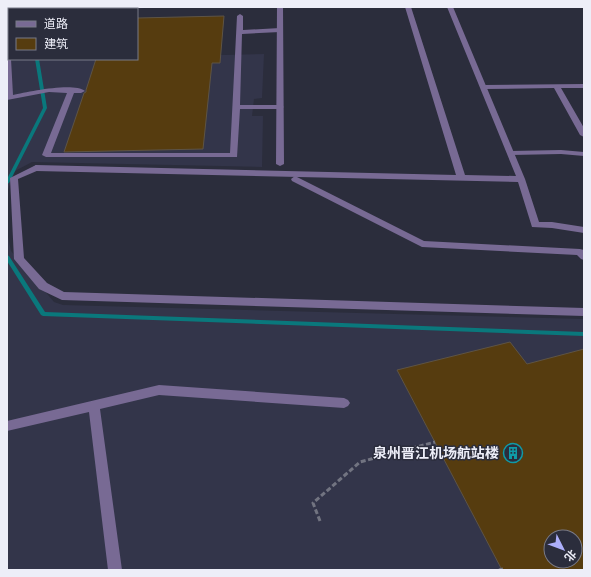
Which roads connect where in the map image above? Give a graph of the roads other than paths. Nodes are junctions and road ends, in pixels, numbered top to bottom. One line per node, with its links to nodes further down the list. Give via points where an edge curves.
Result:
1 (280, 7): 5 (street)
2 (408, 7): 20 (street)
3 (450, 7): 10 (street)
4 (240, 16): 6 (street)
5 (280, 30): 6 (street); 15 (street)
6 (240, 32): 14 (street)
7 (7, 39): 13 (street)
8 (556, 86): 9 (street); 10 (street); 16 (street)
9 (584, 86)
10 (484, 87): 17 (street)
11 (72, 90): 12 (street); 13 (street, via 49,90); 14 (street, via 46,155 234,155)
12 (81, 90)
13 (8, 97)
14 (236, 107): 15 (street)
15 (280, 107): 19 (street)
16 (584, 135)
17 (511, 153): 18 (street); 21 (street)
18 (584, 154)
19 (280, 164)
20 (461, 177): 21 (street); 25 (street, via 36,168 14,178 19,259 43,286 62,296)
21 (521, 178): 23 (street, via 535,226 552,225)
22 (295, 180): 24 (street, via 422,244 580,252)
23 (584, 230)
24 (584, 257)
25 (584, 312)
26 (344, 403): 27 (street, via 159,390)
27 (94, 406): 28 (street); 29 (street)
28 (7, 426)
29 (115, 570)

